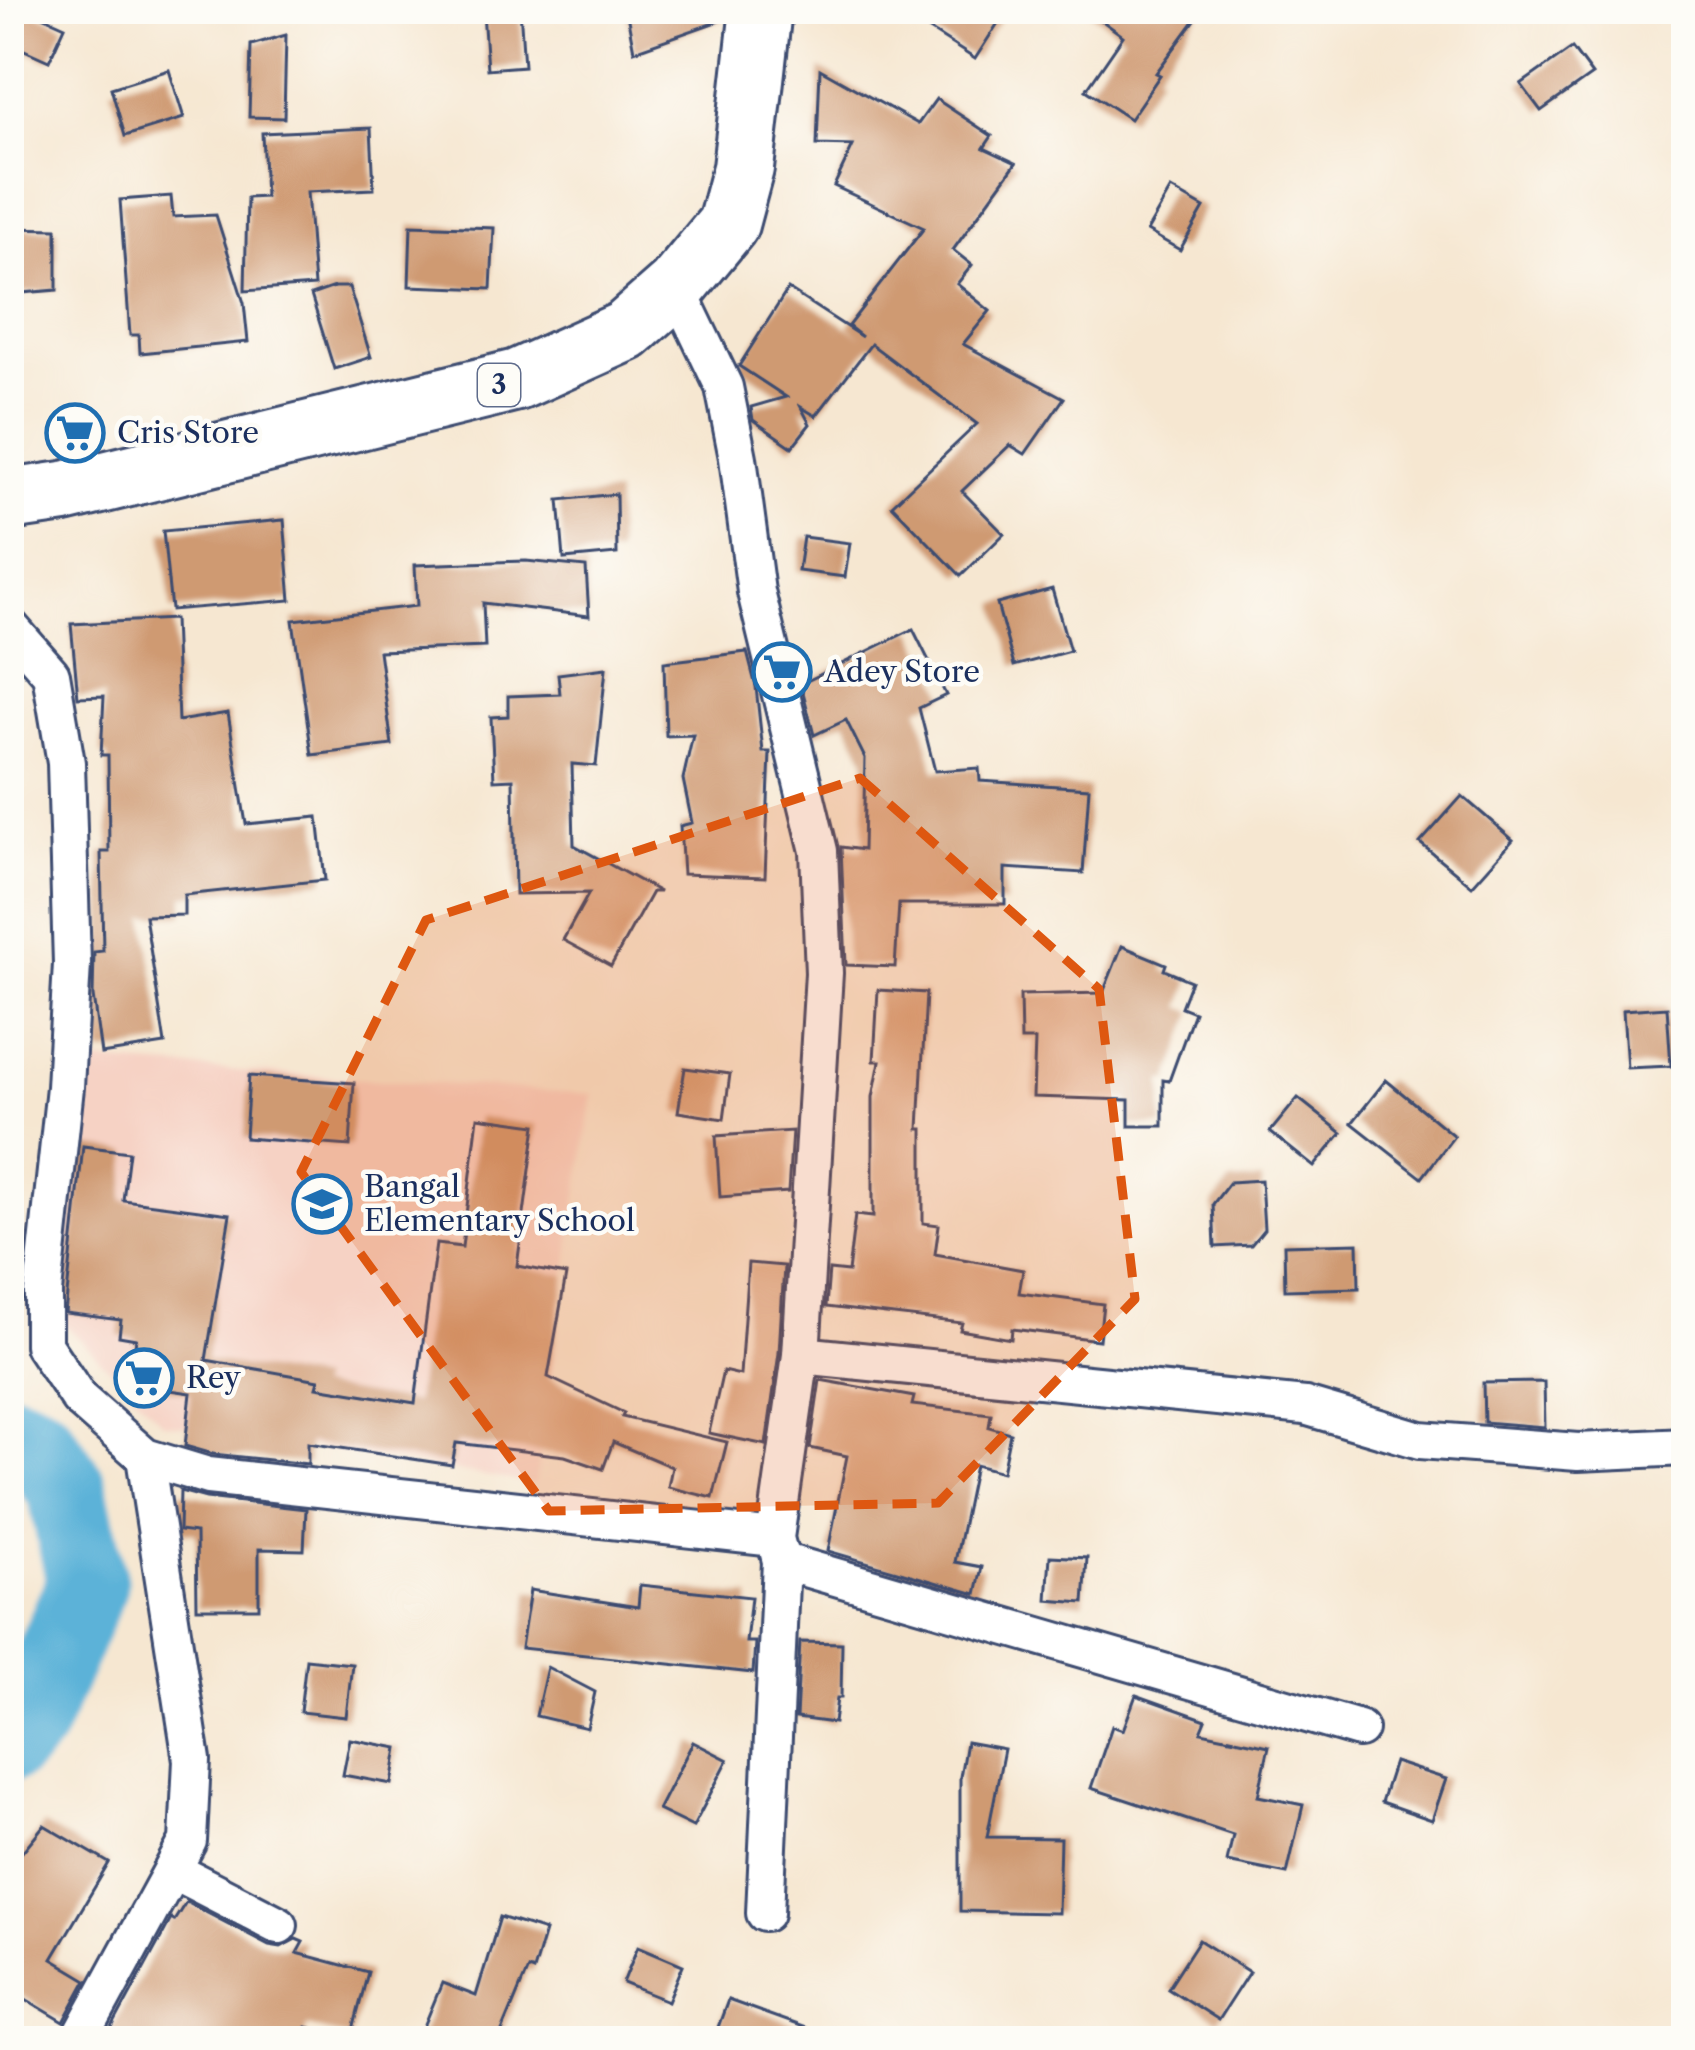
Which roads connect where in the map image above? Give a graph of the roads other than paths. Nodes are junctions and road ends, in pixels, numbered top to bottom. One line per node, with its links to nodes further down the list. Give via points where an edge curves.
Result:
1 (761, 9): 2 (highway, 3, via 743,168 728,224)
2 (676, 287): 3 (highway, 3, via 626,331 518,380); 5 (street, via 724,387 756,592 819,851 824,973)
3 (9, 500)
4 (9, 626): 7 (street, via 52,674 66,763 72,964 43,1345 79,1399)
5 (801, 1355): 6 (street, via 1306,1406 1420,1440 1578,1452); 8 (street)
6 (1686, 1447)
7 (146, 1457): 8 (street, via 208,1476); 10 (street, via 192,1760 188,1841)
8 (778, 1550): 9 (street); 11 (street)
9 (1359, 1729)
10 (174, 1871): 12 (street); 13 (street)
11 (765, 1913)
12 (279, 1925)
13 (79, 2041)

